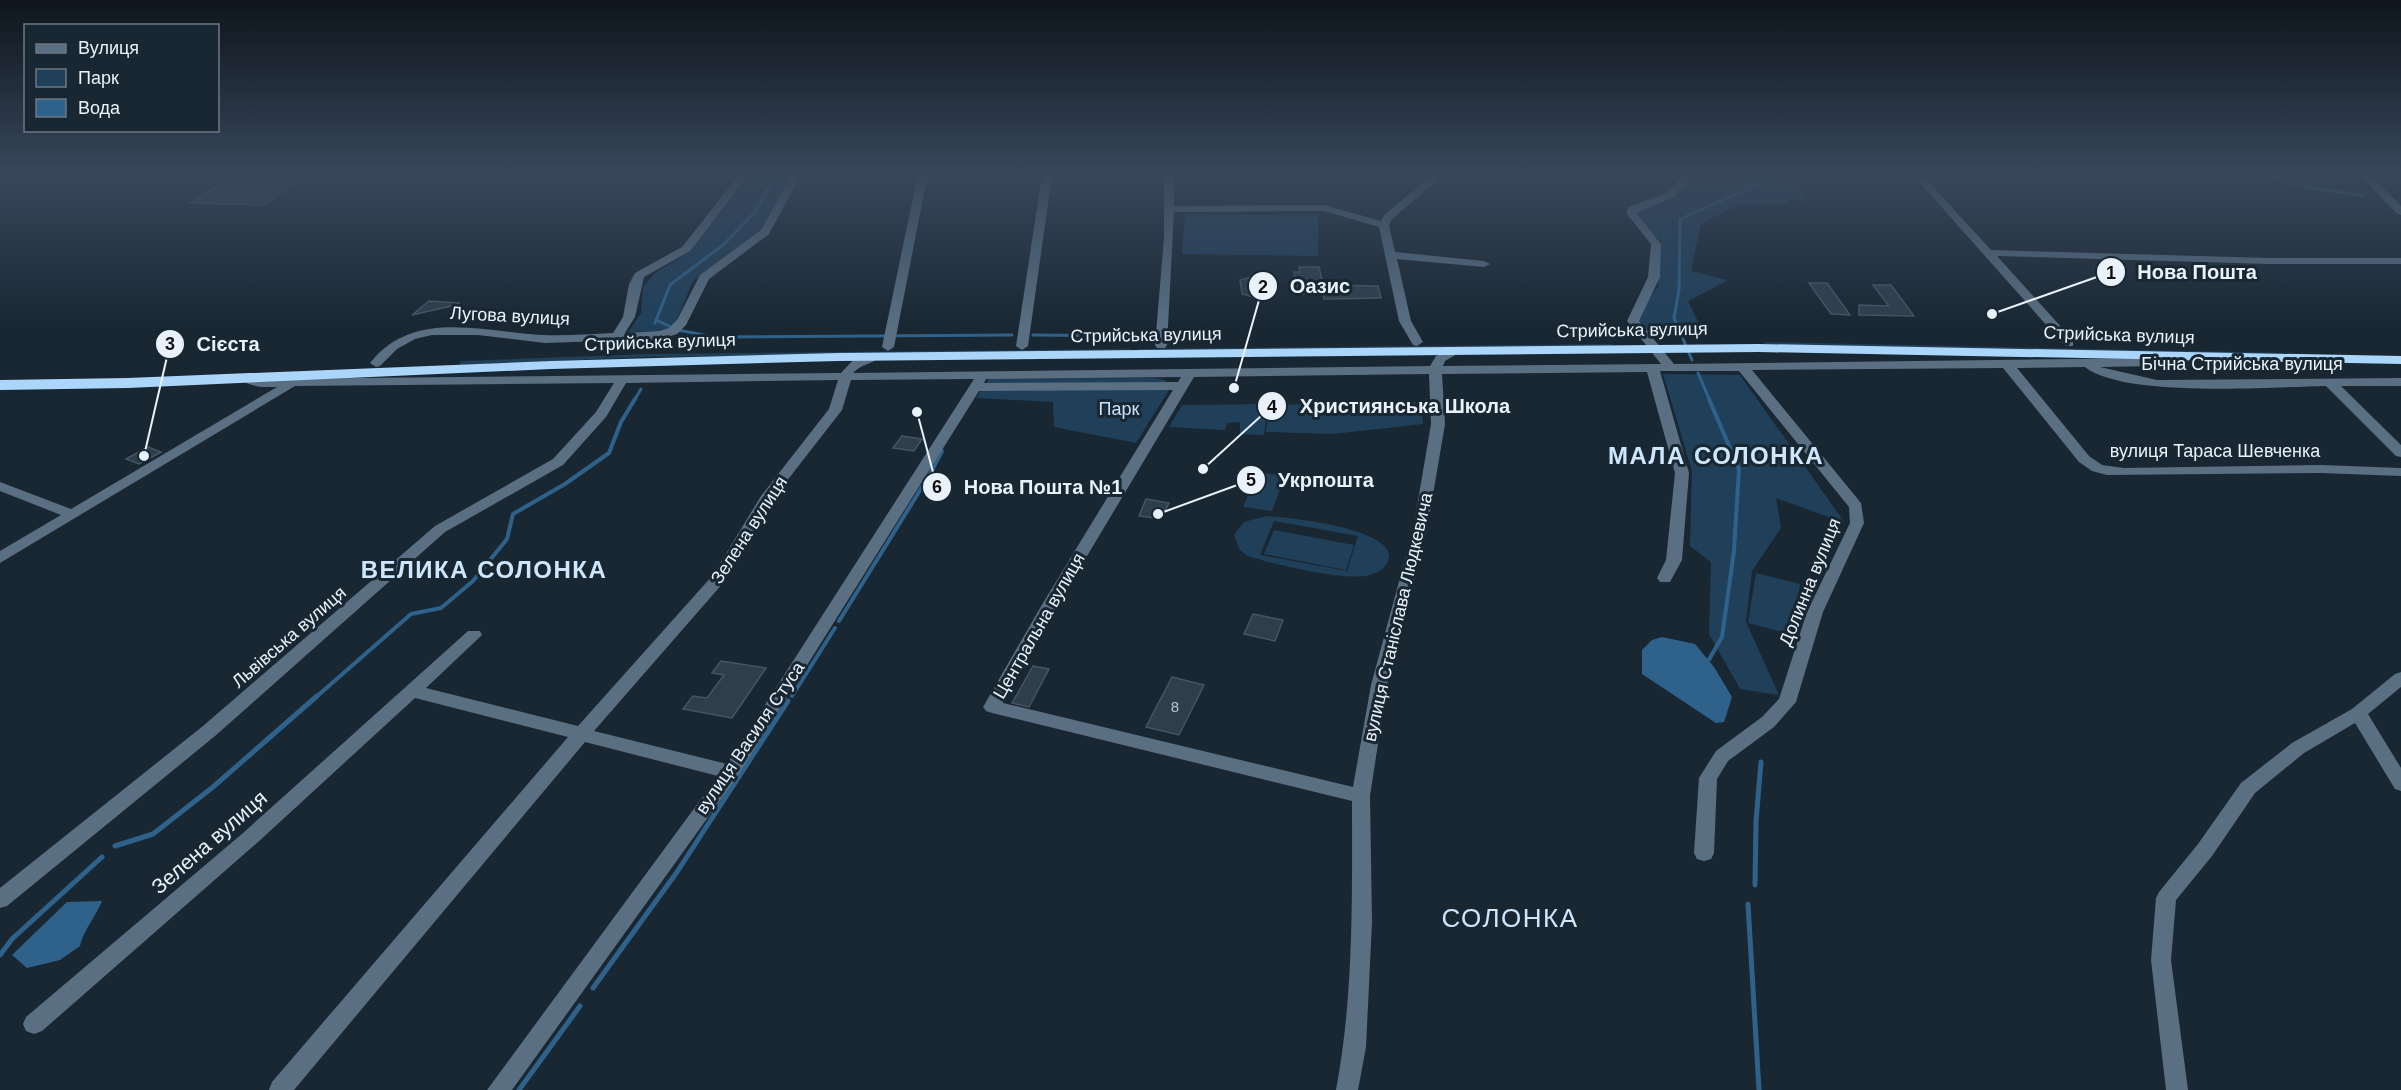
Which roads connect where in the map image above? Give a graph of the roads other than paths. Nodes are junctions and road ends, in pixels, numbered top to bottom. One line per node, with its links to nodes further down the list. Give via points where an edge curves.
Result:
1 (1384, 225): 10 (street)
2 (704, 226): 13 (street, via 686,249 639,275 628,317)
3 (768, 226): 13 (street, Лугова вулиця, via 704,277 682,322 673,331)
4 (912, 226): 14 (street)
5 (1040, 226): 19 (street)
6 (1168, 226): 18 (street)
7 (1641, 226): 32 (street, via 1656,244 1654,277 1633,321)
8 (1964, 226): 9 (street)
9 (1990, 254): 11 (street); 17 (street)
10 (1390, 255): 12 (street); 20 (street, via 1405,321)
11 (2401, 261)
12 (1484, 264)
13 (617, 336): 25 (street, Лугова вулиця, via 529,338 447,330 411,335 393,345)
14 (890, 340): 19 (highway, Стрийська вулиця); 25 (highway, Стрийська вулиця)
15 (1756, 343): 16 (highway, Стрийська вулиця); 17 (highway, Стрийська вулиця); 23 (highway, Стрийська вулиця)
16 (1612, 344): 20 (highway, Стрийська вулиця); 22 (highway, Стрийська вулиця)
17 (2068, 344): 21 (highway, Стрийська вулиця)
18 (1161, 345): 19 (highway, Стрийська вулиця); 20 (highway, Стрийська вулиця)
19 (1022, 346)
20 (1417, 347): 22 (highway, Стрийська вулиця); 28 (street, via 1430,354); 30 (highway, Стрийська вулиця, via 874,357)
21 (2401, 348)
22 (1456, 351): 28 (street)
23 (2190, 356): 24 (highway, Стрийська вулиця); 27 (street, via 2158,362)
24 (2401, 360)
25 (376, 363): 33 (highway, Стрийська вулиця)
26 (2006, 363): 27 (street); 29 (street); 43 (street, вулиця Тараса Шевченка, via 2090,466 2100,469)
27 (2088, 363): 40 (street, Бічна Стрийська вулиця, via 2099,372 2157,384)
28 (1438, 365): 31 (street); 36 (street); 55 (street, вулиця Станіслава Людкевича, via 1438,424 1420,530 1379,685)
29 (1742, 366): 32 (street); 56 (street, Долинна вулиця, via 1856,506 1857,523 1815,612 1787,702 1768,722 1722,756 1708,778)
30 (844, 367): 34 (street); 35 (highway, Стрийська вулиця, via 551,365); 37 (street); 52 (street, Зелена вулиця, via 835,410 766,499 719,578)
31 (1652, 367): 32 (street); 47 (street, via 1682,473 1674,560)
32 (1670, 367)
33 (0, 374)
34 (623, 378): 39 (street); 57 (street, Львівська вулиця, via 601,414 558,462 441,529 209,731)
35 (246, 379): 39 (street); 41 (highway, Стрийська вулиця)
36 (1186, 380): 37 (street); 55 (street, Центральна вулиця, via 992,707)
37 (979, 381): 53 (street, вулиця Василя Стуса)
38 (2401, 382): 40 (street, Бічна Стрийська вулиця)
39 (292, 383): 45 (street)
40 (2330, 383): 42 (street)
41 (0, 385)
42 (2401, 453)
43 (2401, 472)
44 (0, 486): 45 (street)
45 (73, 515): 46 (street)
46 (0, 558)
47 (1665, 578)
48 (474, 635): 50 (street, Зелена вулиця)
49 (2401, 678): 51 (street)
50 (412, 692): 52 (street); 58 (street, Зелена вулиця)
51 (2358, 713): 54 (street); 62 (street, via 2298,748 2248,788 2166,898 2161,960)
52 (583, 732): 53 (street); 59 (street, Зелена вулиця)
53 (730, 771): 60 (street, вулиця Василя Стуса)
54 (2401, 784)
55 (1361, 796): 61 (street, вулиця Станіслава Людкевича, via 1362,922 1355,1047)
56 (1704, 853)
57 (0, 900)
58 (34, 1024)
59 (280, 1090)
60 (498, 1090)
61 (1347, 1090)
62 (2177, 1090)

